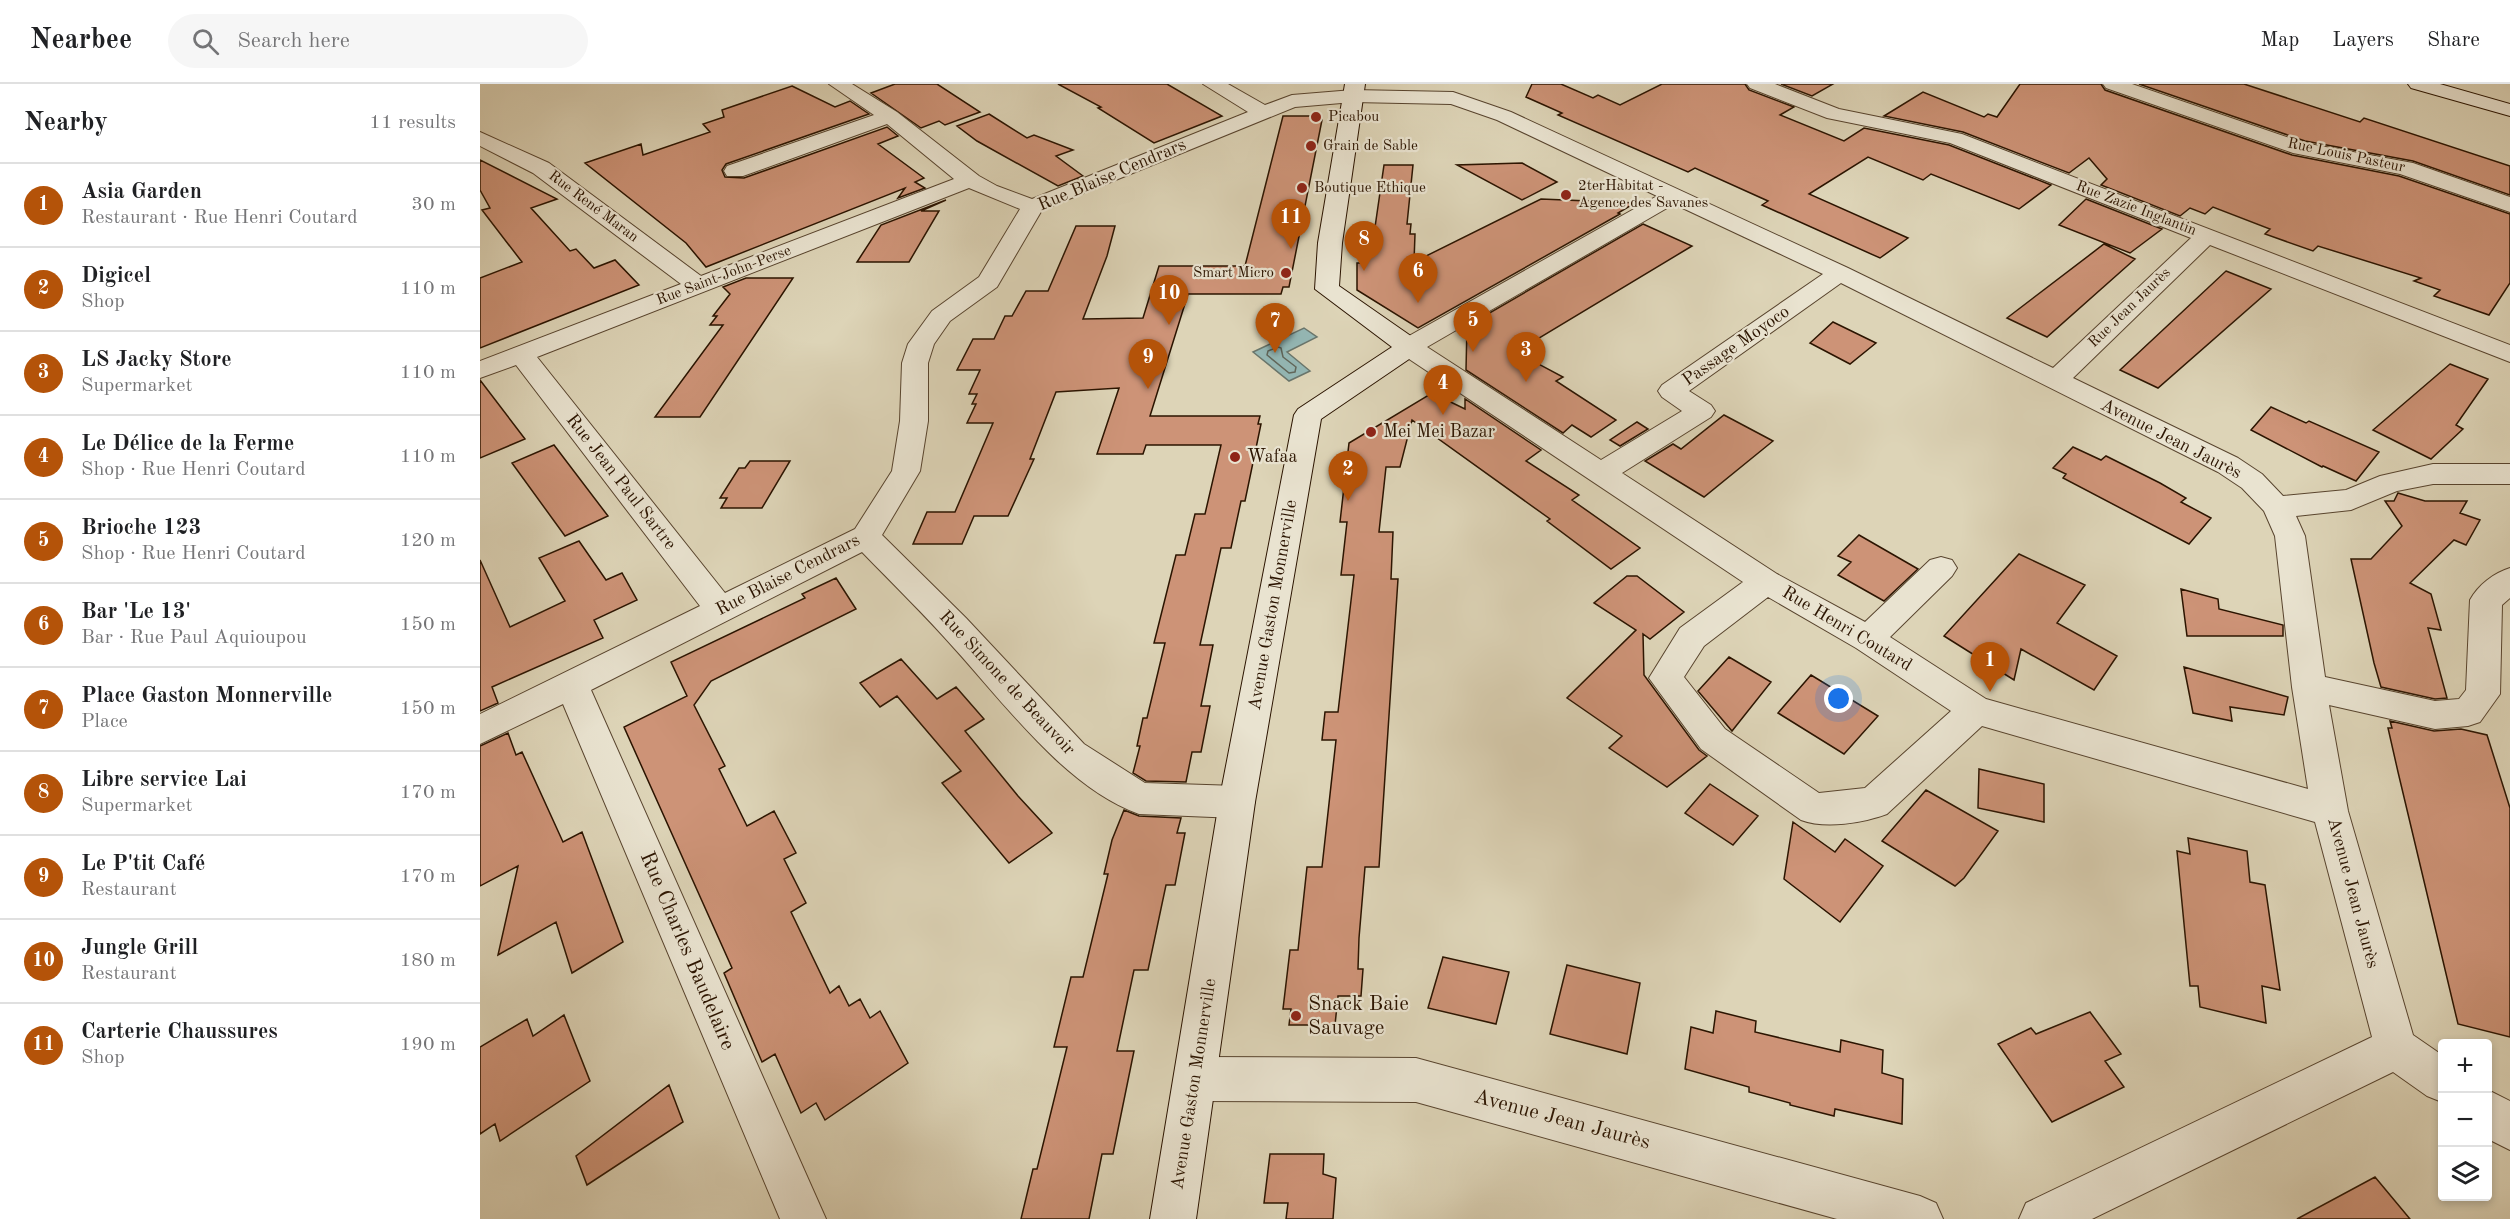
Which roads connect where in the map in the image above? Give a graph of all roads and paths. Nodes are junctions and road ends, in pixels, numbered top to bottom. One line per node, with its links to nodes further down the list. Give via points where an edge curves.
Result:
1 (839, 84): 10 (street)
2 (1250, 84): 6 (street)
3 (1757, 84): 17 (street, Rue Zazie Inglantin, via 1834,114 1955,138)
4 (2113, 84): 15 (street, Rue Louis Pasteur, via 2300,149 2405,168)
5 (2418, 84): 8 (street)
6 (1222, 88): 9 (street)
7 (1354, 90): 9 (street, Rue Blaise Cendrars, via 1292,101); 14 (street, Avenue Jean Jaurès, via 1464,93); 20 (street, via 1330,243 1327,289)
8 (2510, 110)
9 (1264, 112): 16 (street, Rue Blaise Cendrars)
10 (889, 116): 12 (street); 13 (street)
11 (480, 138): 19 (street, Rue René Maran, via 541,168)
12 (735, 171)
13 (968, 181): 16 (street, via 1007,200); 19 (street, Rue Saint-John-Perse)
14 (1672, 196): 18 (street, Avenue Jean Jaurès); 20 (street, Avenue Gaston Monnerville)
15 (2510, 205)
16 (1033, 206): 28 (street, Rue Blaise Cendrars, via 988,282 941,316 921,344 915,363 915,421 906,471)
17 (2206, 236): 21 (street, Rue Zazie Inglantin); 24 (street, Rue Jean Jaurès)
18 (1840, 273): 24 (street, Avenue Jean Jaurès); 25 (street, Passage Moyoco, via 1671,391 1701,411)
19 (699, 286): 22 (street, Rue Saint-John-Perse)
20 (1409, 347): 25 (street, Rue Henri Coutard); 38 (street, Avenue Gaston Monnerville, via 1308,415)
21 (2510, 354)
22 (521, 355): 23 (street, Rue Saint-John-Perse); 32 (street, Rue Jean Paul Sartre)
23 (480, 370)
24 (2054, 381): 27 (street, Avenue Jean Jaurès, via 2228,465 2252,481)
25 (1600, 474): 31 (street, Rue Henri Coutard)
26 (2510, 474): 27 (street, via 2433,474 2390,483 2351,500)
27 (2276, 506): 35 (street, Avenue Jean Jaurès, via 2290,536)
28 (866, 537): 32 (street, Rue Blaise Cendrars); 38 (street, Rue Simone de Beauvoir, via 1071,754 1139,798)
29 (1941, 568): 33 (street)
30 (2510, 580): 35 (street, via 2486,600 2483,694 2468,712 2435,715)
31 (1766, 582): 33 (street, Rue Henri Coutard); 36 (street, via 1692,637 1666,678 1713,740 1814,809 1874,803)
32 (720, 609): 34 (street, Rue Blaise Cendrars)
33 (1868, 639): 36 (street, Rue Henri Coutard)
34 (570, 684): 37 (street, Rue Blaise Cendrars); 45 (street, Rue Charles Baudelaire)
35 (2310, 687): 39 (street, Avenue Jean Jaurès)
36 (1976, 710): 39 (street, Rue Henri Coutard)
37 (480, 730)
38 (1237, 802): 42 (street, Avenue Gaston Monnerville)
39 (2330, 811): 40 (street, Avenue Jean Jaurès)
40 (2396, 1048): 41 (street); 48 (street)
41 (2438, 1078)
42 (1196, 1079): 46 (street, Avenue Gaston Monnerville); 47 (street, Avenue Jean Jaurès, via 1416,1080)
43 (2492, 1115): 44 (street)
44 (2510, 1128)
45 (803, 1219)
46 (1173, 1219)
47 (1920, 1219)
48 (2042, 1219)

